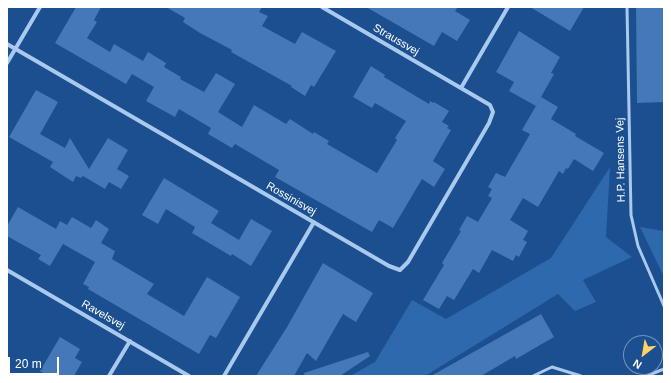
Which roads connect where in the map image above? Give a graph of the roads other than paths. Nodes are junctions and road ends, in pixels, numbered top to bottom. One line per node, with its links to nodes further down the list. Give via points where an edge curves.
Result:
1 (40, 7): 6 (street)
2 (322, 7): 8 (street, Straussvej)
3 (508, 7): 8 (street)
4 (627, 7): 12 (lane, H.P. Hansens Vej, via 631,215 638,246)
5 (7, 44): 6 (street, Rossinisvej)
6 (15, 48): 7 (street); 10 (street, Rossinisvej)
7 (7, 63)
8 (461, 88): 9 (street, Straussvej, via 490,105)
9 (493, 112): 10 (street, Rossinisvej, via 490,122 408,262 400,270)
10 (314, 222): 17 (street)
11 (7, 270): 13 (street, Ravelsvej)
12 (664, 306)
13 (130, 341): 15 (street); 16 (street, Ravelsvej)
14 (664, 369): 20 (lane)
15 (109, 376)
16 (189, 376)
17 (224, 376)
18 (533, 376): 19 (lane, via 552,367)
19 (581, 376)
20 (646, 376)

